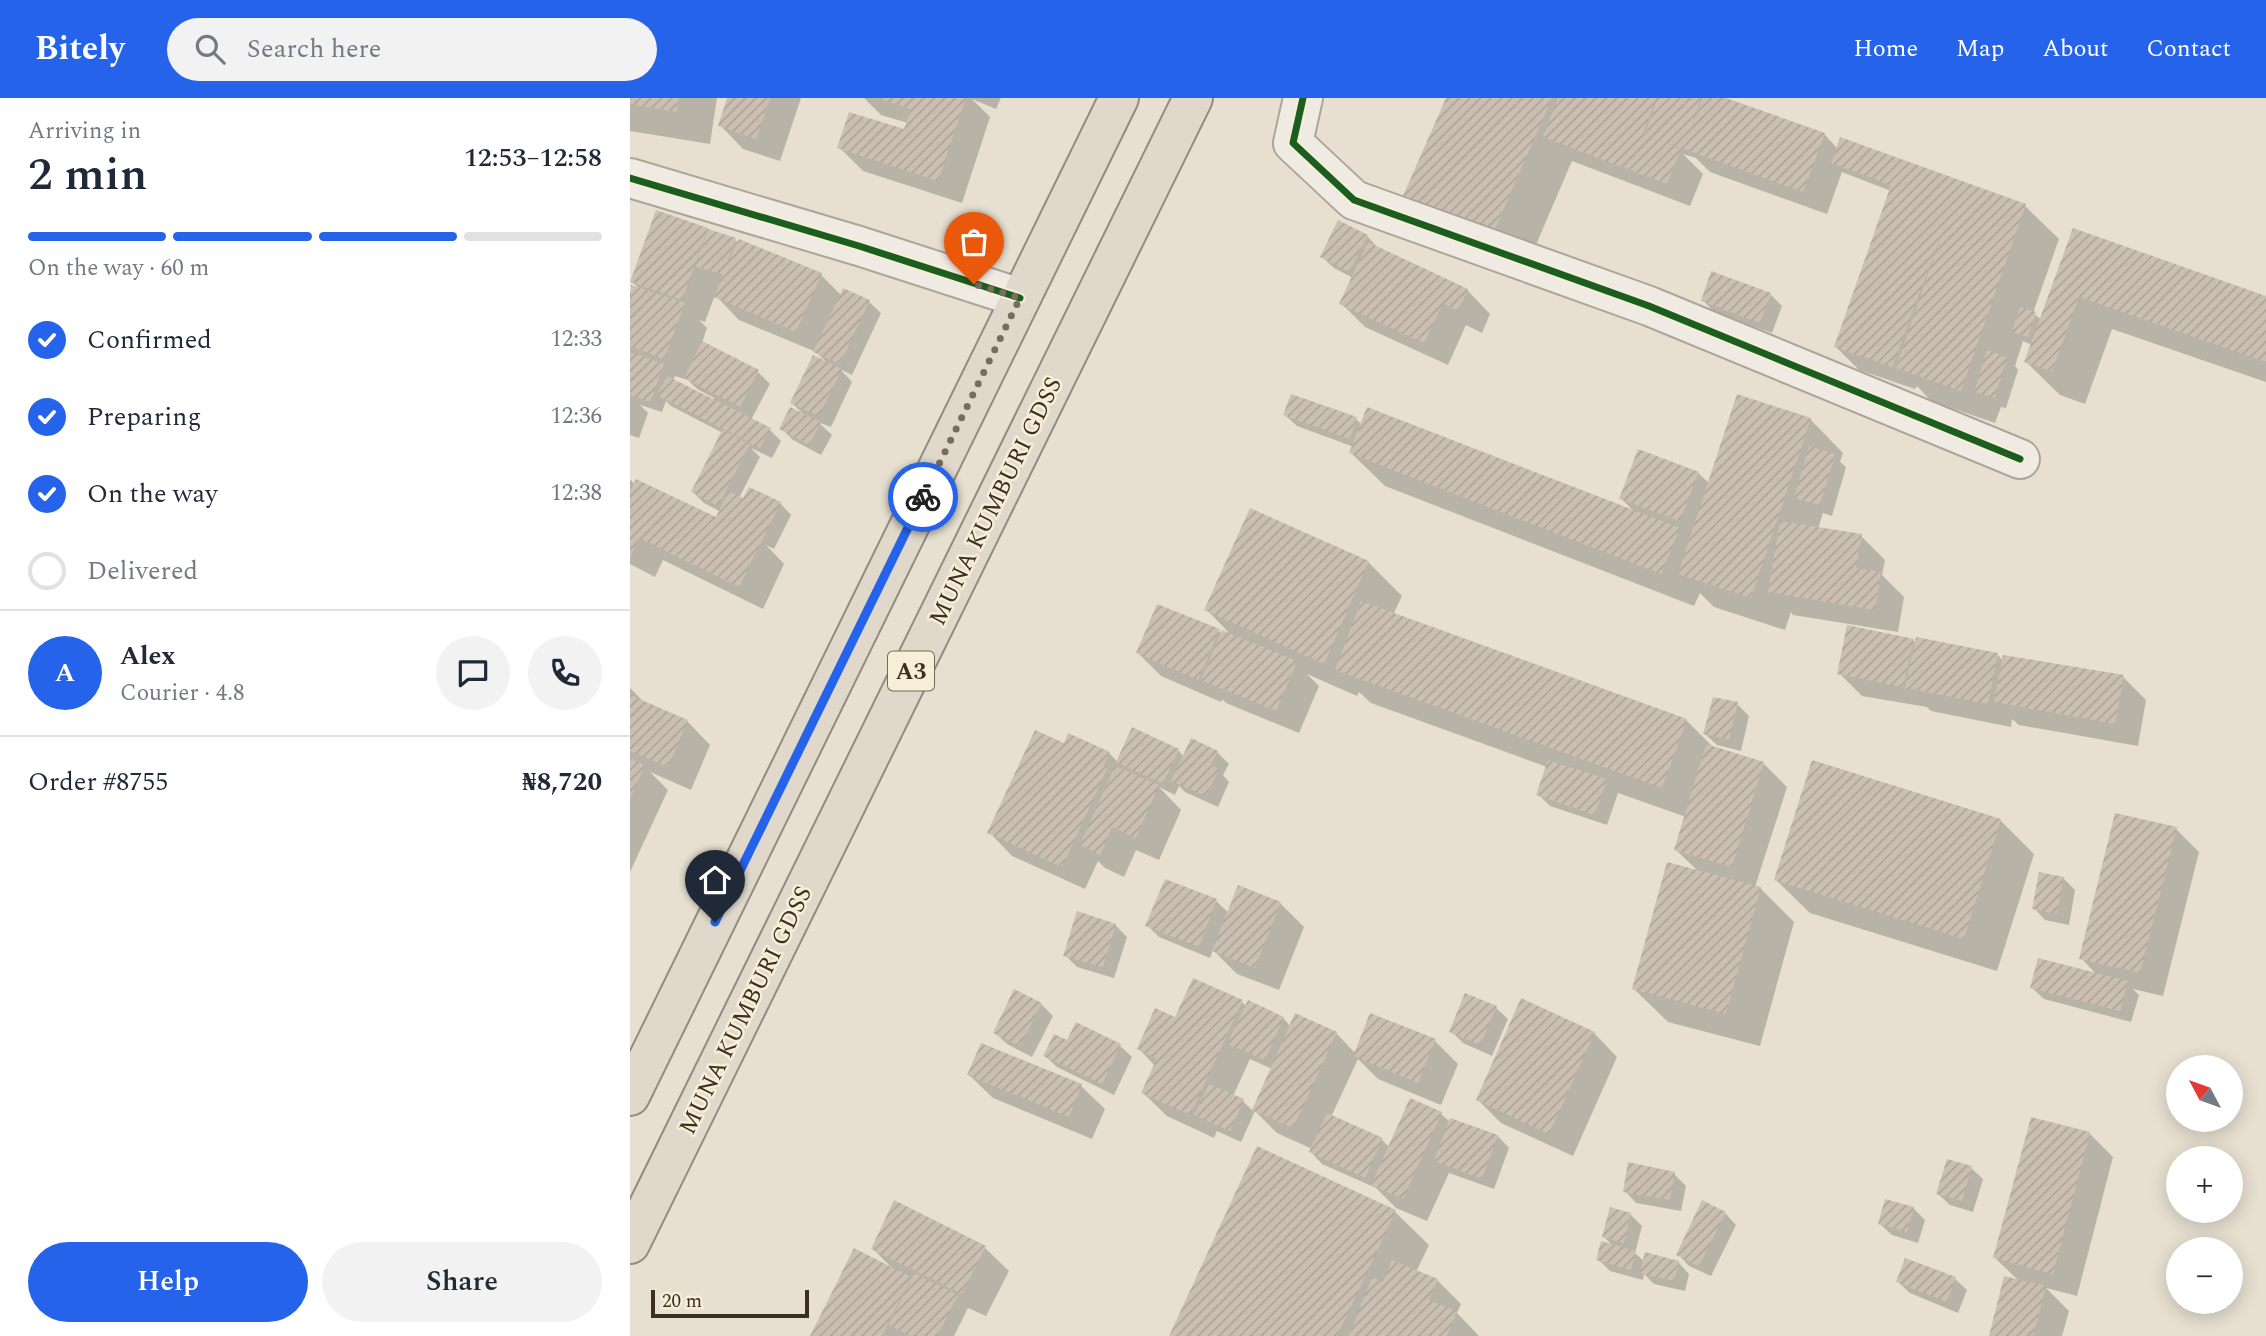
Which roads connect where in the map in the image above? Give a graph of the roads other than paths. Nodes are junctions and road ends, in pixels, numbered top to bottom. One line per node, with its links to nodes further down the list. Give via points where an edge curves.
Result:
1 (1119, 98): 5 (highway, A3)
2 (1193, 98): 8 (highway, MUNA KUMBURI GDSS / A3)
3 (1303, 98): 6 (street, via 1293,142 1354,200 1649,306)
4 (630, 178): 5 (street)
5 (1020, 298): 7 (highway, A3)
6 (2020, 459)
7 (630, 1097)
8 (630, 1244)

